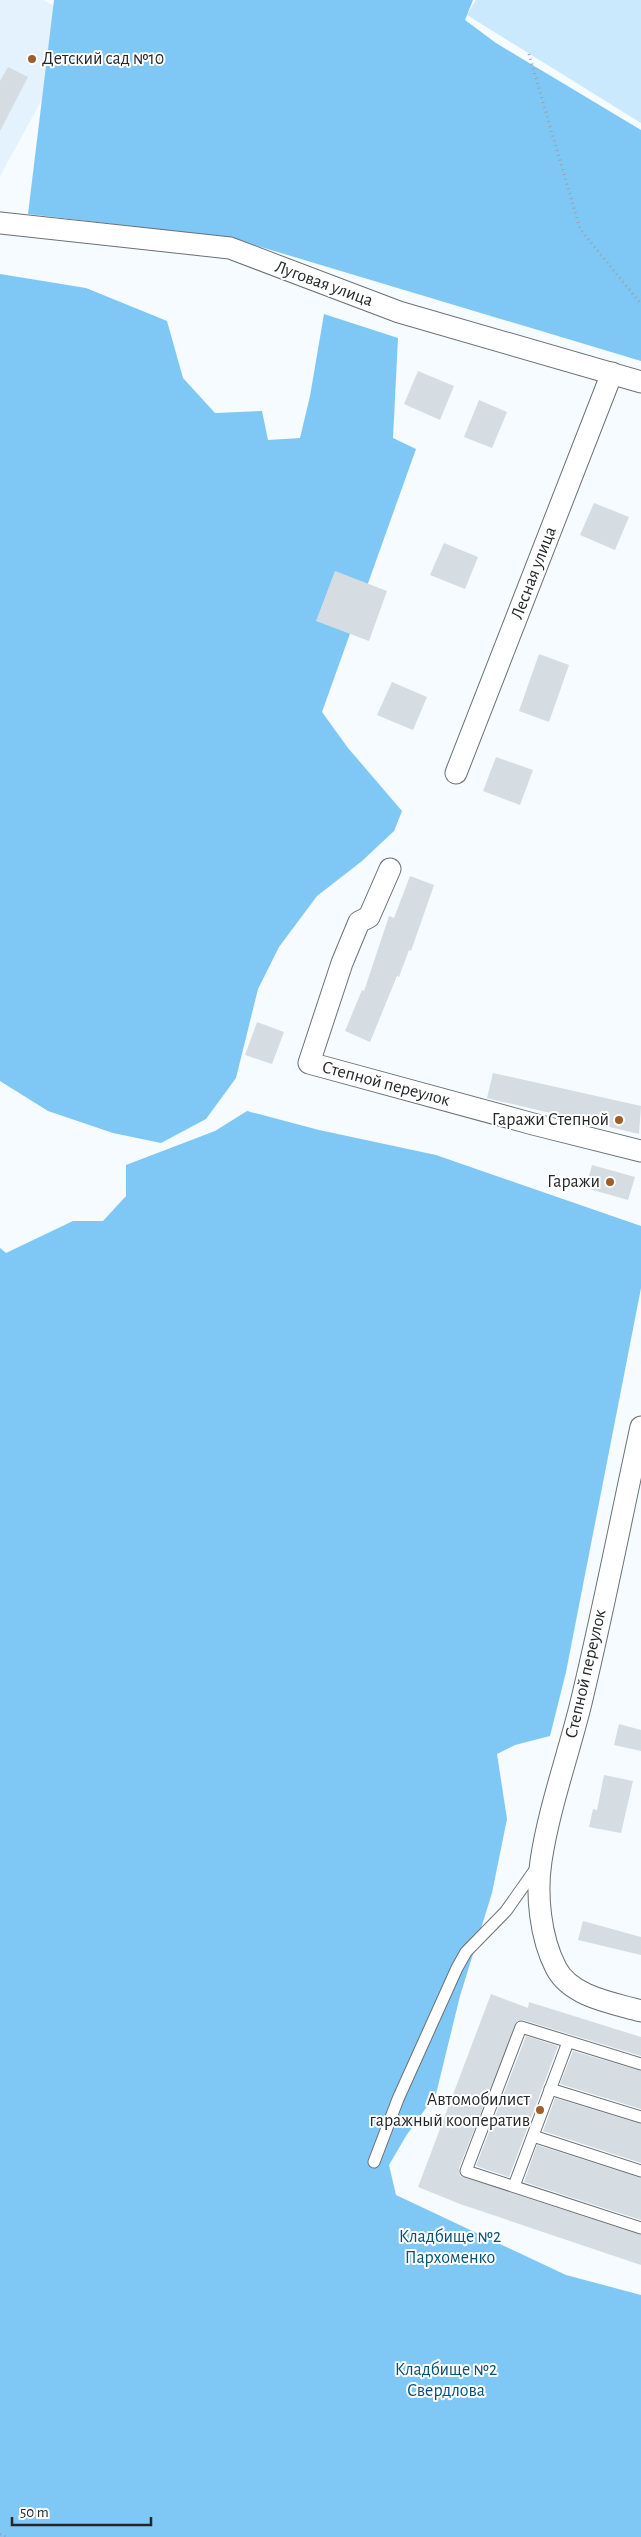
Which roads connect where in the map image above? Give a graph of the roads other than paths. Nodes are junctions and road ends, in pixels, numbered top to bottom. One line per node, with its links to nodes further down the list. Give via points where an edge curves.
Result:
1 (0, 223): 2 (street, Луговая улица, via 230,248 399,312)
2 (612, 374): 3 (street, Луговая улица); 4 (street, Лесная улица)
3 (641, 382)
4 (456, 773)
5 (390, 869): 6 (street, Степной переулок, via 369,918 359,922 308,1063)
6 (641, 1151)
7 (641, 1427): 8 (street, Степной переулок)
8 (637, 1464): 9 (street, Степной переулок)
9 (541, 1862): 10 (street, Степной переулок, via 541,1921 556,1970 573,1986 598,2000); 16 (lane, via 506,1911 466,1952 457,1968)
10 (641, 2010)
11 (568, 2042): 12 (lane); 13 (lane); 18 (lane, via 521,2027 466,2171)
12 (641, 2064)
13 (550, 2089): 14 (lane); 15 (lane)
14 (641, 2118)
15 (533, 2136): 17 (lane); 18 (lane)
16 (374, 2162)
17 (641, 2170)
18 (514, 2186): 19 (lane)
19 (641, 2228)

